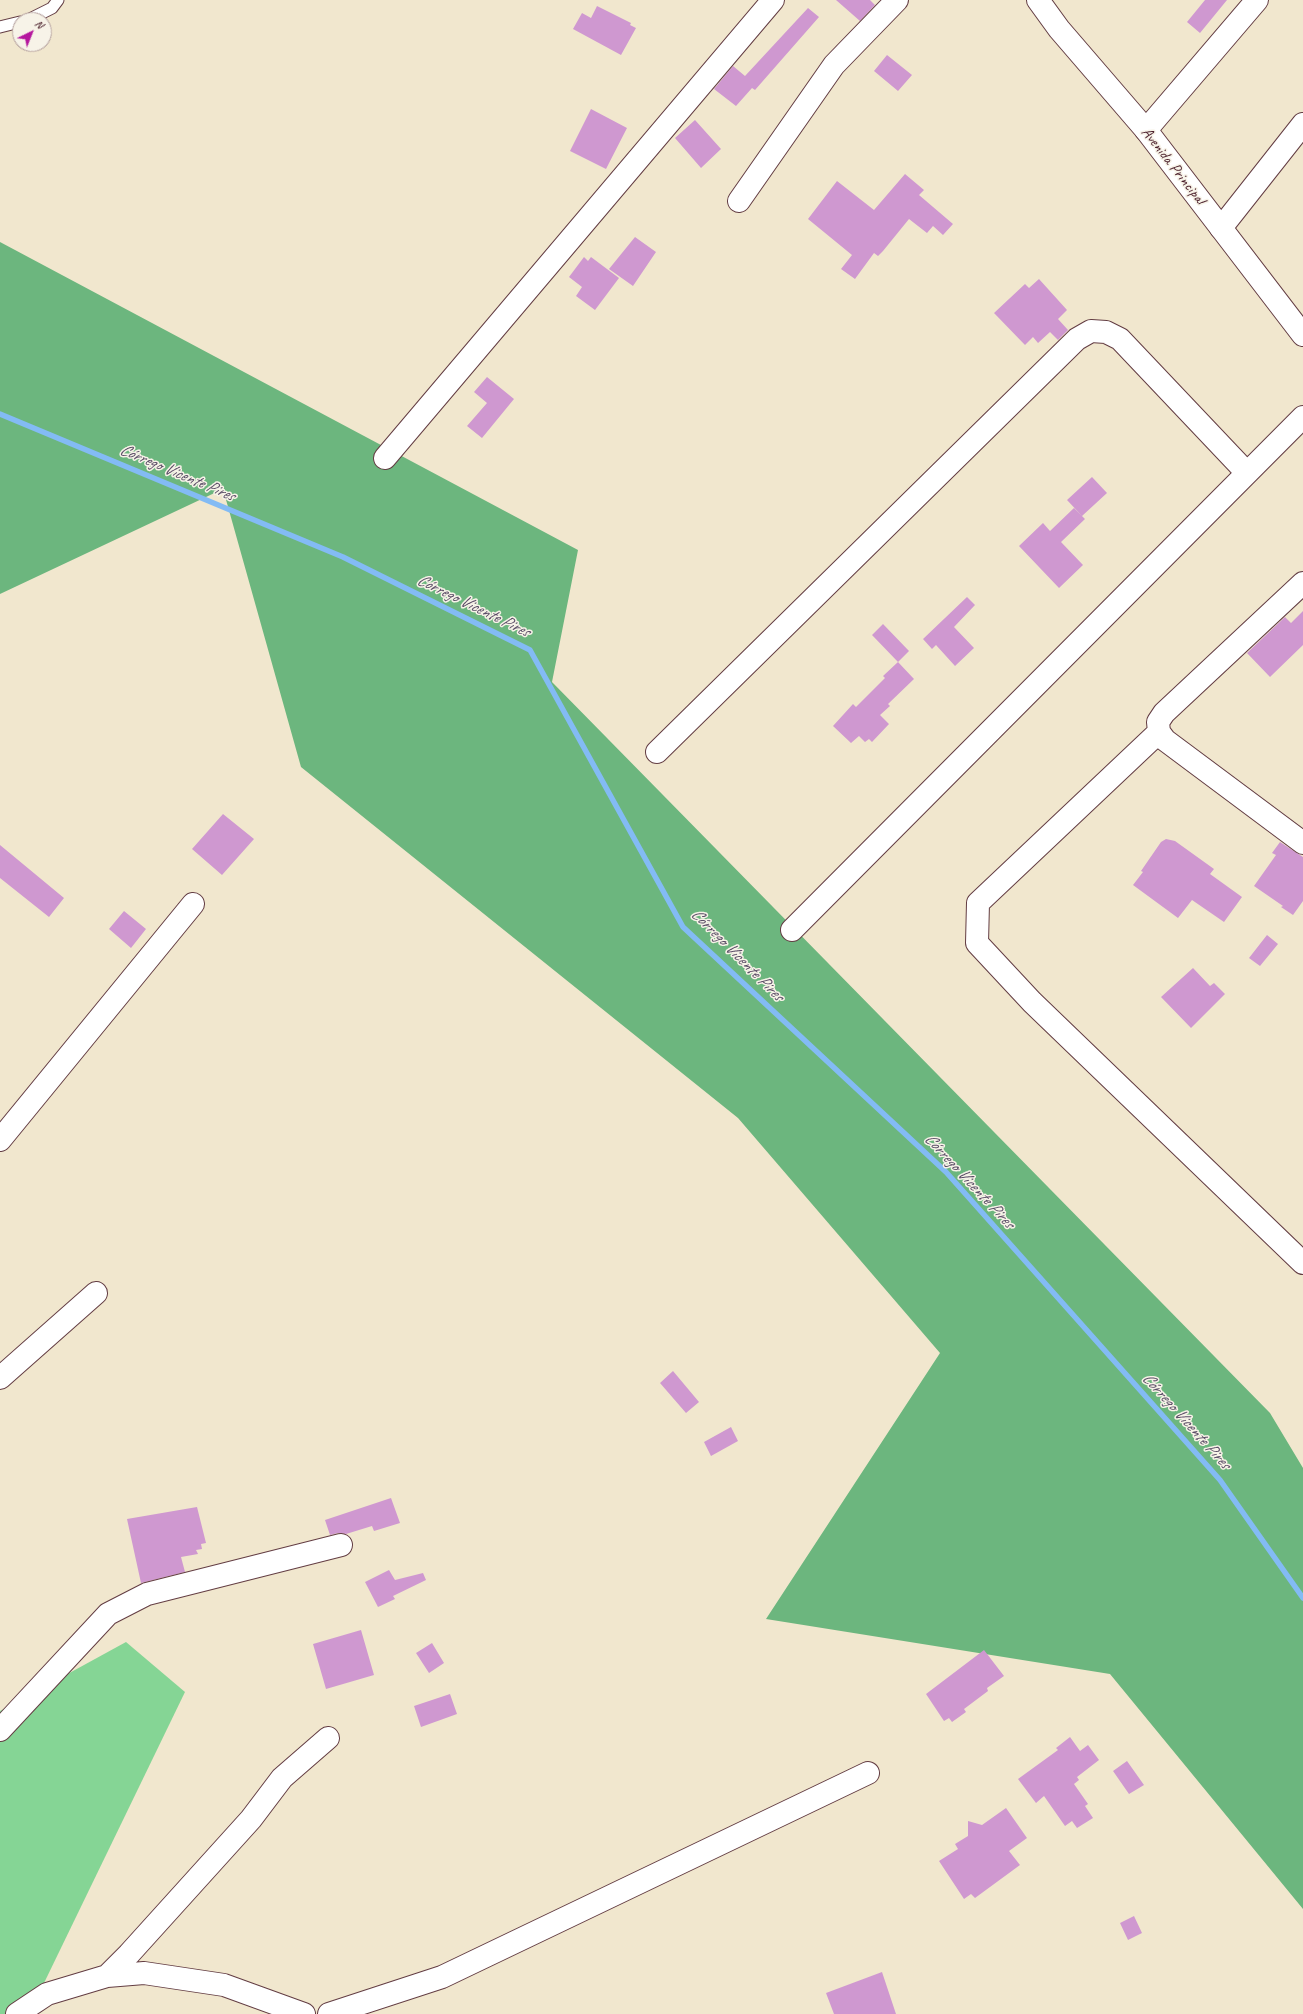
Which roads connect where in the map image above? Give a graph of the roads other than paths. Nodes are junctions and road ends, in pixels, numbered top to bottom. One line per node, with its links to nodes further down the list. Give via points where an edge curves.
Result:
1 (58, 0): 6 (lane, via 52,8)
2 (773, 0): 15 (street)
3 (897, 0): 11 (street, via 834,65)
4 (1038, 0): 10 (street, Avenida Principal, via 1059,29)
5 (1257, 0): 10 (street)
6 (44, 12)
7 (12, 24): 8 (lane)
8 (0, 27)
9 (1303, 124): 12 (street)
10 (1146, 130): 12 (street, Avenida Principal)
11 (739, 201)
12 (1221, 228): 13 (street, Avenida Principal)
13 (1303, 335)
14 (1303, 417): 16 (street)
15 (385, 458)
16 (1248, 473): 19 (street, via 1120,340 1106,332 1091,332 1072,345); 22 (street)
17 (1303, 583): 18 (street, via 1164,713 1158,722)
18 (1159, 732): 20 (street, via 1165,740); 24 (street, via 978,903 977,943 1032,1002)
19 (657, 752)
20 (1303, 843)
21 (193, 904): 23 (street)
22 (792, 930)
23 (0, 1140)
24 (1303, 1263)
25 (96, 1293): 26 (street)
26 (0, 1378)
27 (342, 1545): 28 (street, via 147,1594 108,1614)
28 (0, 1730)
29 (328, 1738): 31 (street, via 282,1778 251,1818)
30 (868, 1774): 34 (street, via 442,1977)
31 (107, 1976): 32 (street, via 47,1994); 33 (street, via 144,1973 224,1986)
32 (17, 2014)
33 (304, 2014)
34 (329, 2014)

